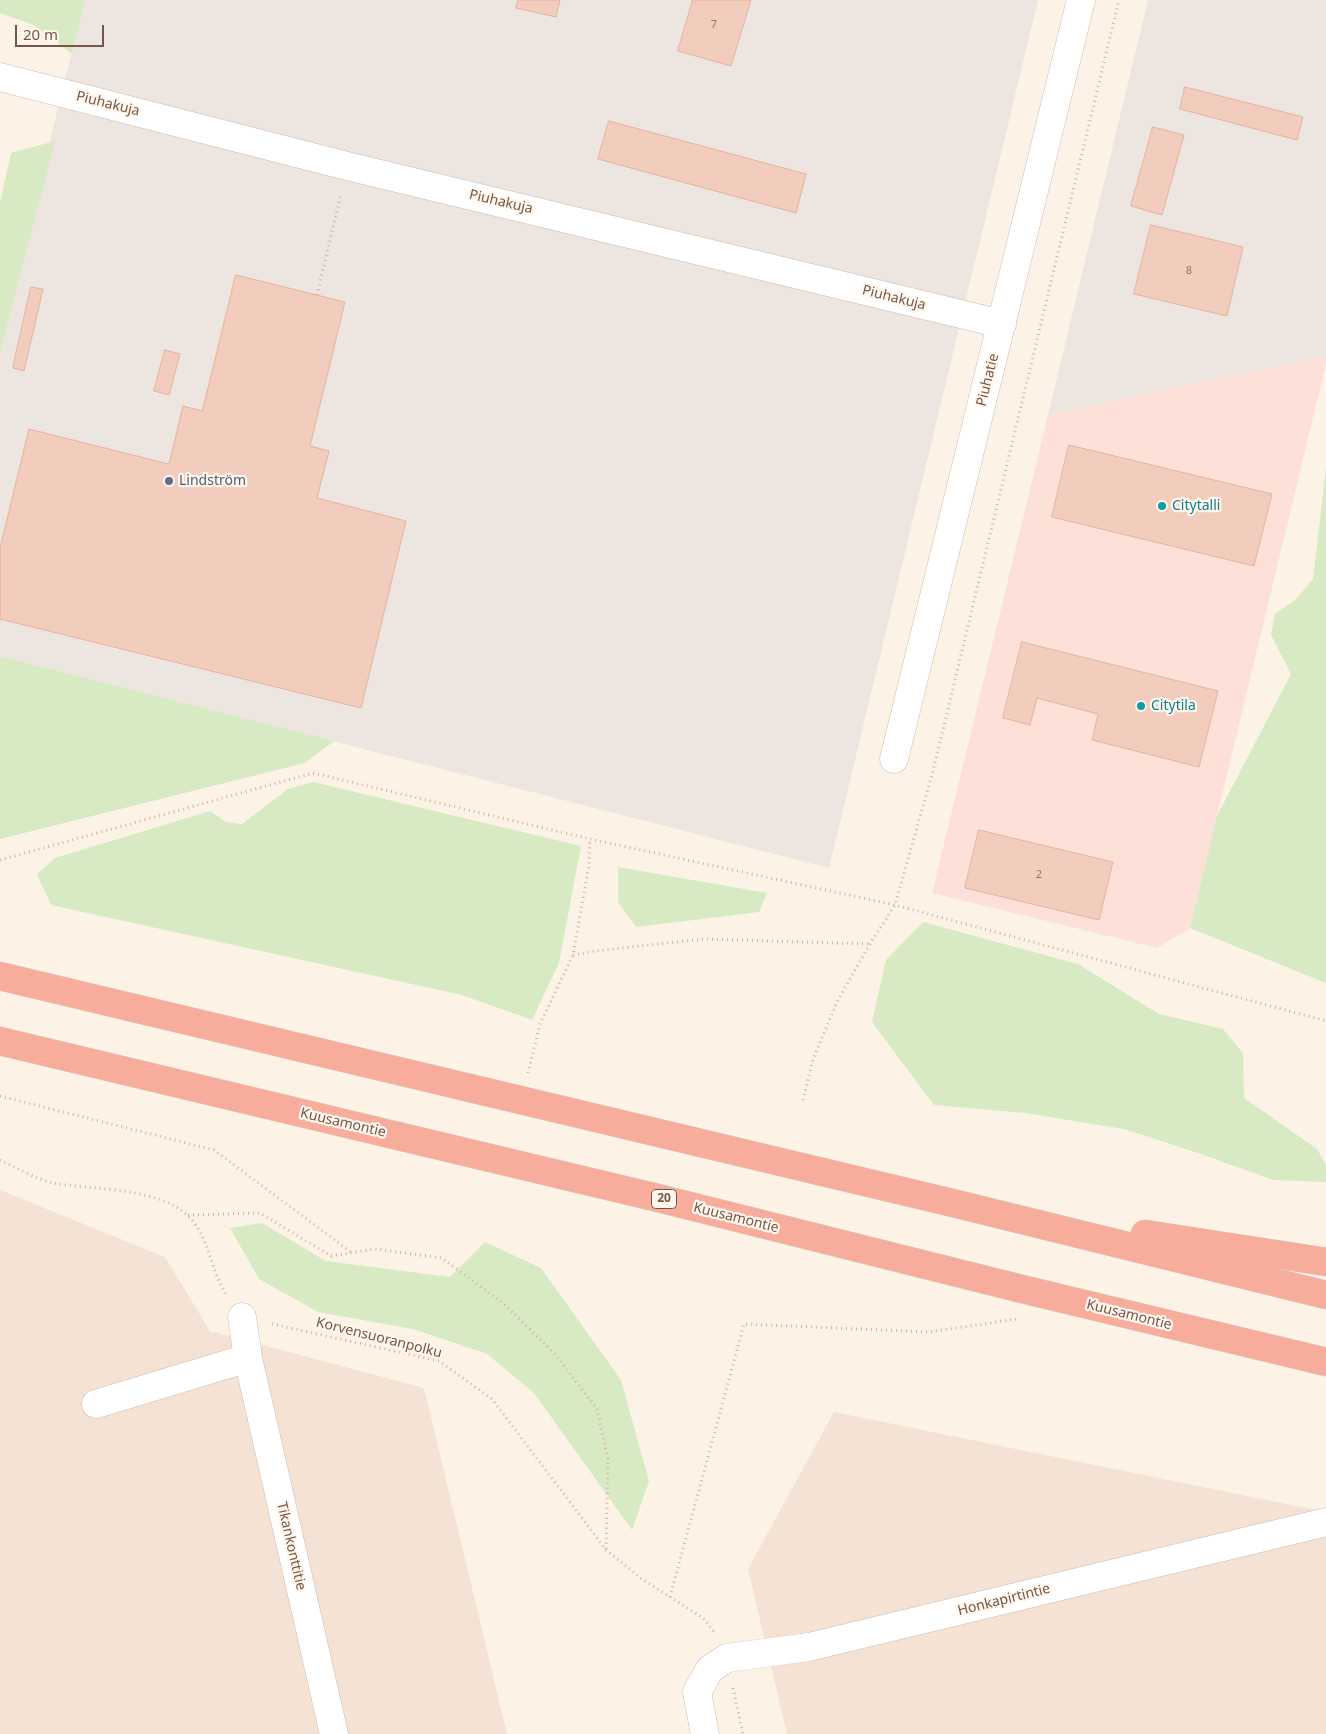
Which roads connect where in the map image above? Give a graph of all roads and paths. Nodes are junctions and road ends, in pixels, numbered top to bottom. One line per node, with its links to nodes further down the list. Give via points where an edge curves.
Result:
1 (1081, 0): 6 (street, Piuhatie)
2 (1119, 0): 10 (path, via 933,771)
3 (0, 77): 4 (street, Piuhakuja)
4 (347, 166): 5 (path); 6 (street, Piuhakuja)
5 (317, 295)
6 (1002, 324): 7 (street, Piuhatie)
7 (894, 759)
8 (590, 839): 9 (path, via 313,773); 10 (path); 12 (path, via 589,865)
9 (0, 860)
10 (894, 905): 11 (path); 14 (path)
11 (870, 944): 12 (path, via 704,939); 17 (path, via 834,1009 813,1059)
12 (573, 955): 18 (path, via 540,1024)
13 (0, 976): 18 (highway)
14 (1326, 1021)
15 (0, 1041): 28 (highway, Kuusamontie / 20)
16 (0, 1096): 22 (path, via 214,1150)
17 (803, 1100)
18 (521, 1101): 20 (highway)
19 (0, 1160): 21 (path, via 50,1183 165,1200)
20 (957, 1204): 23 (highway); 24 (highway)
21 (188, 1215): 22 (path, via 260,1213 331,1256); 25 (path, via 202,1233 221,1286)
22 (352, 1253): 31 (path, via 375,1249 442,1258 503,1303 555,1354 597,1409 608,1459)
23 (1326, 1262)
24 (1326, 1294)
25 (242, 1317): 27 (street, Tikankonttitie); 31 (path, Korvensuoranpolku, via 439,1362 492,1399)
26 (1021, 1318): 32 (path, via 929,1332 744,1324)
27 (248, 1358): 29 (street); 34 (street, Tikankonttitie)
28 (1326, 1362)
29 (96, 1404)
30 (1326, 1522): 33 (street, Honkapirtintie, via 809,1648)
31 (606, 1550): 32 (path, Korvensuoranpolku)
32 (670, 1597): 33 (path, Korvensuoranpolku, via 703,1618 720,1639)
33 (727, 1658): 35 (street, via 710,1669 697,1692); 36 (path, Korvensuoranpolku)
34 (334, 1734)
35 (705, 1734)
36 (743, 1734)

